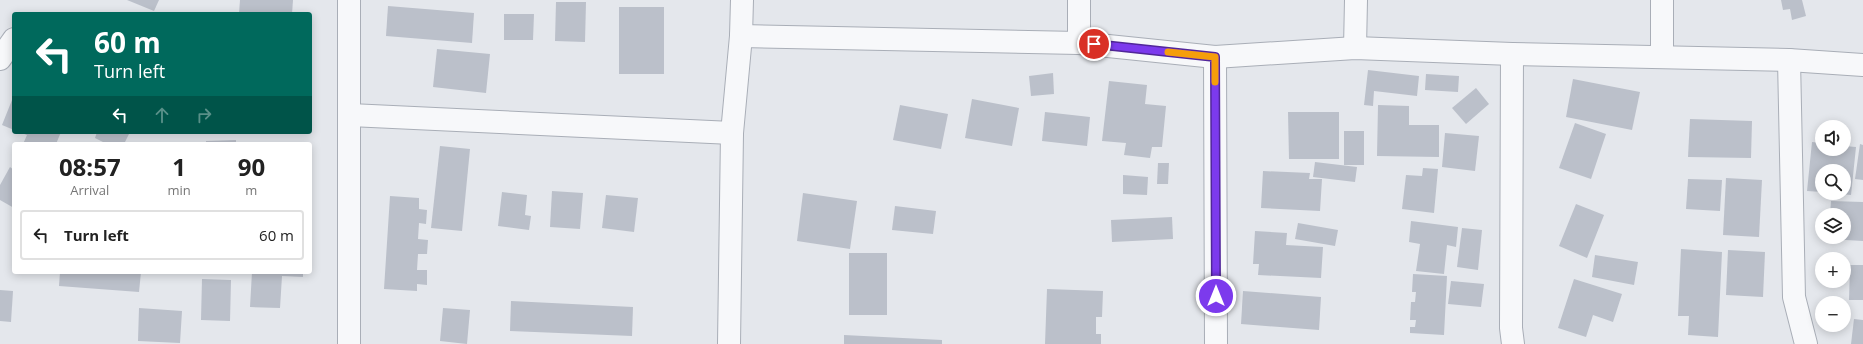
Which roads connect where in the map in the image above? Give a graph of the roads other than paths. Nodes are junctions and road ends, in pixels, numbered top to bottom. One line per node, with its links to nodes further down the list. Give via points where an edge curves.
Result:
1 (349, 0): 16 (street)
2 (742, 0): 6 (street)
3 (1079, 0): 8 (street)
4 (1356, 0): 9 (street)
5 (1662, 0): 12 (street)
6 (741, 36): 8 (street); 17 (street)
7 (12, 42): 13 (street)
8 (1079, 43): 11 (street)
9 (1355, 48): 10 (street); 11 (street)
10 (1512, 54): 12 (street); 21 (street)
11 (1215, 57): 20 (street)
12 (1662, 57): 14 (street)
13 (0, 59)
14 (1789, 60): 15 (street); 22 (street, via 1794,296)
15 (1863, 65)
16 (350, 115): 17 (street); 18 (street)
17 (732, 133): 19 (street)
18 (349, 344)
19 (729, 344)
20 (1216, 344)
21 (1513, 344)
22 (1806, 344)

